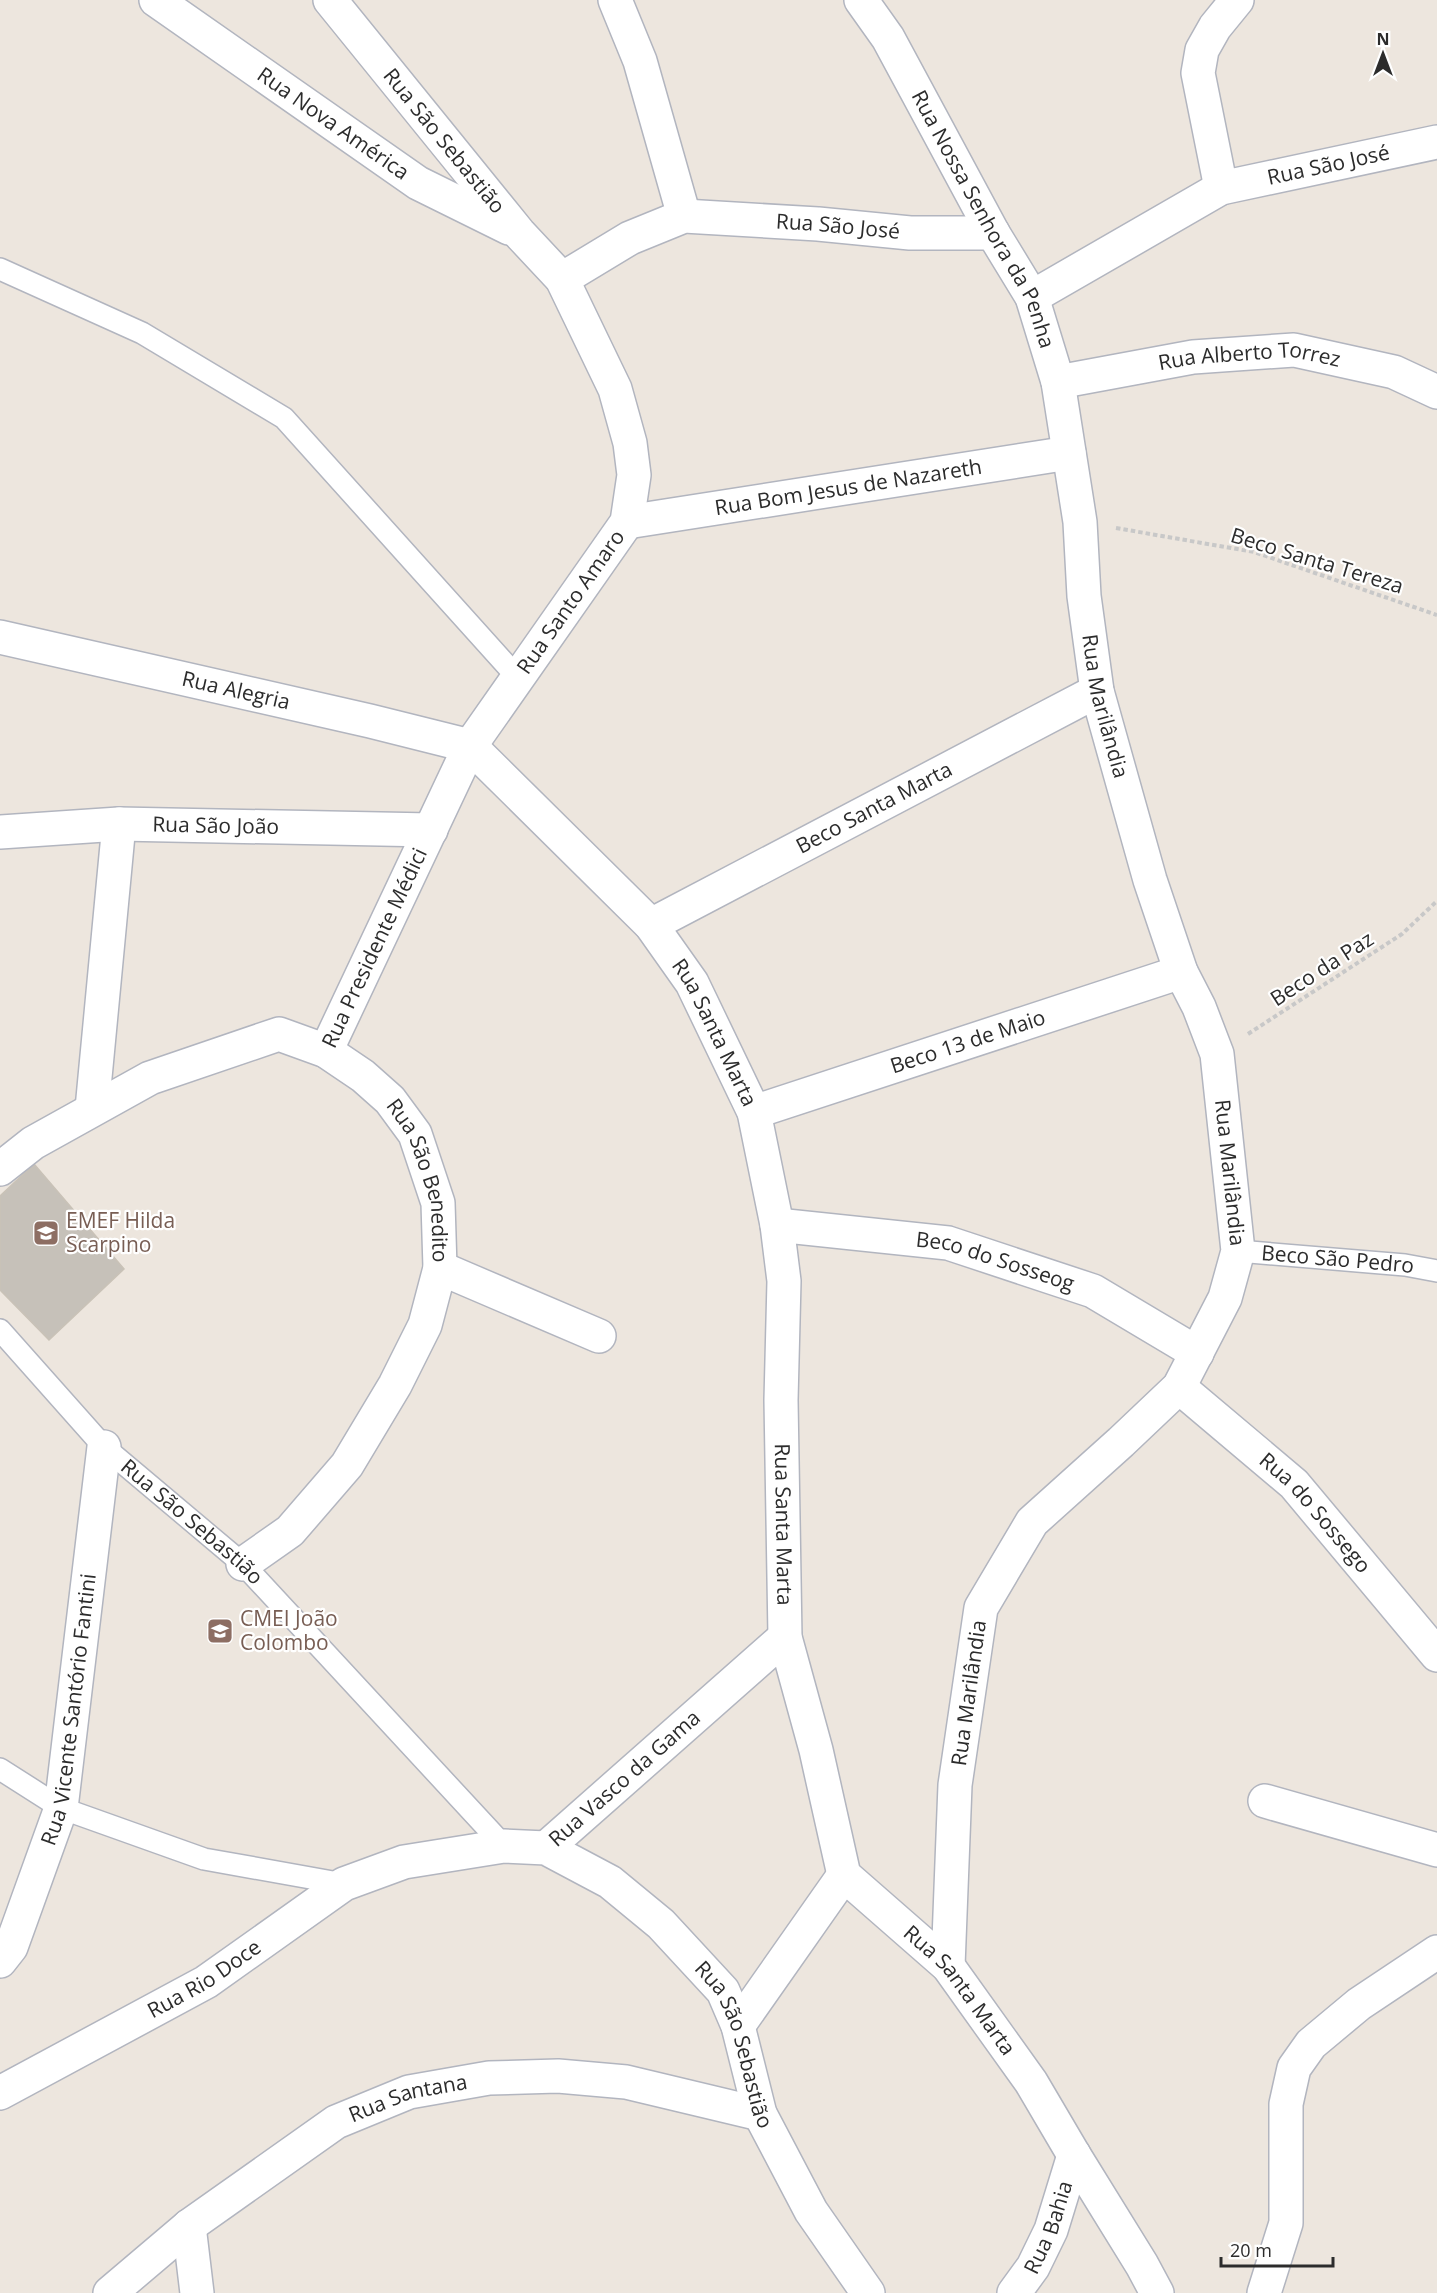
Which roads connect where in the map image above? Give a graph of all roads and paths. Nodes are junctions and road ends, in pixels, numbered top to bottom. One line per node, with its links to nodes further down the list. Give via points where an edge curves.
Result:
1 (156, 0): 9 (street, Rua Nova América, via 418,183)
2 (330, 0): 9 (street, Rua São Sebastião)
3 (615, 0): 8 (street, via 640,61)
4 (861, 0): 10 (street, Rua Nossa Senhora da Penha, via 888,38)
5 (1237, 0): 7 (street, via 1202,50 1198,73)
6 (1437, 142): 7 (street, Rua São José)
7 (1221, 188): 13 (street, Rua São José)
8 (684, 216): 10 (street, Rua São José, via 910,233); 12 (street, Rua São José, via 630,238)
9 (519, 233): 12 (street, Rua São Sebastião)
10 (993, 233): 13 (street, Rua Nossa Senhora da Penha)
11 (0, 270): 21 (lane, via 142,333 284,418)
12 (562, 279): 17 (street, Rua Santo Amaro, via 615,389 630,443 634,475)
13 (1032, 297): 14 (street, Rua Nossa Senhora da Penha)
14 (1058, 382): 15 (street, Rua Alberto Torrez, via 1193,357 1294,350 1394,372); 16 (street, Rua Nossa Senhora da Penha)
15 (1437, 392)
16 (1069, 453): 17 (street, Rua Bom Jesus de Nazareth); 18 (street, Rua Marilândia)
17 (627, 522): 21 (street, Rua Santo Amaro)
18 (1080, 522): 19 (path, Beco Santa Tereza, via 1254,552); 22 (street, Rua Marilândia, via 1084,596)
19 (1437, 615)
20 (0, 637): 23 (street, Rua Alegria)
21 (518, 678): 23 (street, Rua Santo Amaro)
22 (1097, 691): 28 (street, Beco Santa Marta); 29 (street, Rua Marilândia, via 1150,880)
23 (470, 746): 25 (street, Rua Presidente Médici); 28 (street, Rua Santa Marta)
24 (119, 824): 25 (street, Rua São João); 26 (street, Rua São João); 32 (street)
25 (431, 830): 30 (street, Rua Presidente Médici)
26 (0, 832)
27 (1437, 901): 31 (path, Beco da Paz, via 1402,934)
28 (651, 925): 33 (street, Rua Santa Marta, via 692,983)
29 (1181, 972): 31 (street, Rua Marilândia); 33 (street, Beco 13 de Maio)
30 (326, 1051): 32 (street, Rua Presidente Médici, via 279,1034 150,1078); 37 (street, Rua São Benedito, via 390,1100 415,1134 438,1203)
31 (1217, 1054): 36 (street, Rua Marilândia)
32 (92, 1109): 34 (street, Rua Presidente Médici, via 33,1143)
33 (754, 1112): 35 (street, Rua Santa Marta)
34 (0, 1169)
35 (777, 1225): 41 (street, Beco do Sosseog, via 948,1243 1093,1291); 45 (street, Rua Santa Marta, via 784,1281 781,1400)
36 (1238, 1251): 38 (lane, Beco São Pedro); 41 (street, Rua Marilândia, via 1225,1298)
37 (440, 1268): 40 (street); 44 (street, Rua São Benedito, via 425,1325 347,1465 290,1531)
38 (1437, 1271)
39 (0, 1330): 43 (lane, Rua São Sebastião)
40 (600, 1336)
41 (1197, 1353): 42 (street, Rua Marilândia)
42 (1179, 1387): 46 (street, Rua do Sossego, via 1294,1484); 58 (street, Rua Marilândia, via 1032,1522 981,1608 956,1785)
43 (104, 1447): 44 (lane, Rua São Sebastião); 49 (street, Rua Vicente Santório Fantini)
44 (243, 1564): 50 (lane, Rua São Sebastião)
45 (785, 1637): 51 (street, Rua Vasco da Gama); 54 (street, Rua Santa Marta)
46 (1437, 1655)
47 (0, 1768): 49 (lane)
48 (1265, 1801): 52 (street)
49 (61, 1808): 55 (lane, via 204,1859); 57 (street, Rua Vicente Santório Fantini, via 11,1947)
50 (504, 1846): 51 (street, Rua Vasco da Gama); 53 (street, Rua Vasco da Gama)
51 (546, 1848): 59 (street, Rua São Sebastião, via 609,1882 662,1924 723,1990)
52 (1437, 1850)
53 (404, 1862): 55 (street, Rua Rio Doce)
54 (844, 1875): 58 (street, Rua Santa Marta); 59 (street)
55 (344, 1884): 60 (street, Rua Rio Doce, via 206,1982)
56 (1437, 1952): 69 (street, via 1359,2004 1311,2044 1294,2068 1286,2104 1286,2223)
57 (0, 1961)
58 (948, 1966): 62 (street, Rua Santa Marta, via 1031,2082)
59 (738, 2026): 61 (street, Rua São Sebastião)
60 (0, 2093)
61 (760, 2114): 63 (street, Rua Santana, via 626,2082 558,2076 489,2078 409,2092 336,2122); 66 (street, Rua São Sebastião, via 811,2211)
62 (1074, 2155): 67 (street, Rua Bahia, via 1051,2230); 68 (street, Rua Santa Marta)
63 (189, 2226): 64 (street, Rua Santana); 65 (street)
64 (110, 2293)
65 (197, 2293)
66 (867, 2293)
67 (1014, 2293)
68 (1157, 2293)
69 (1264, 2293)

